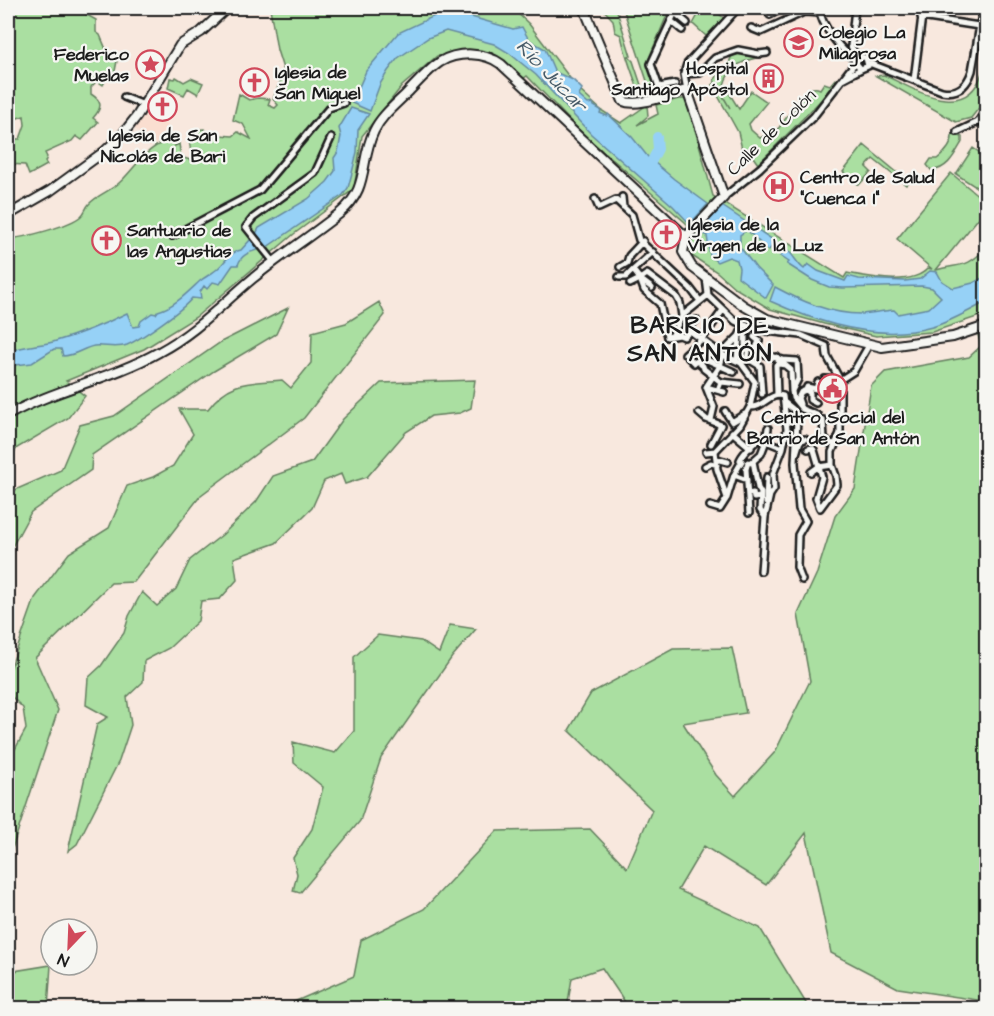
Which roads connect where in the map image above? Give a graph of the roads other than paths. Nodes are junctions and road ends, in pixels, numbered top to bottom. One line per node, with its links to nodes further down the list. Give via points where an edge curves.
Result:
1 (227, 8): 27 (street, via 180,45)
2 (585, 8): 24 (street, via 622,100 636,102)
3 (738, 8): 21 (street, via 690,59)
4 (855, 8): 18 (street, via 851,46)
5 (922, 8): 11 (street)
6 (983, 8): 14 (street)
7 (676, 10): 12 (street); 13 (street)
8 (820, 10): 9 (street); 18 (street, via 836,41)
9 (804, 12): 10 (street, via 788,8); 15 (street, via 761,32)
10 (770, 15)
11 (921, 17): 14 (street); 23 (street)
12 (671, 21): 16 (street); 24 (street, via 651,64 659,87)
13 (687, 23)
14 (979, 26): 23 (street, via 972,71 961,88 946,92)
15 (751, 28)
16 (682, 30)
17 (767, 52): 21 (street, via 738,50 715,58 700,73)
18 (857, 61): 19 (street, via 864,57); 20 (street); 22 (street, Calle de Colón)
19 (868, 63): 20 (street, Calle de Colón, via 867,68); 23 (street)
20 (861, 69): 22 (street, Calle de Colón)
21 (684, 74): 24 (street)
22 (842, 79): 33 (street, Calle de Colón, via 814,116)
23 (914, 80)
24 (680, 89): 33 (street)
25 (124, 97): 27 (street)
26 (344, 103): 37 (street, via 329,108 260,190)
27 (144, 105): 35 (street, via 98,158)
28 (987, 110): 29 (street, via 978,122)
29 (957, 132)
30 (330, 138): 40 (street, via 315,173 253,218 247,229)
31 (622, 197): 34 (street)
32 (595, 199): 34 (street, via 599,208 616,200)
33 (721, 200): 36 (street)
34 (623, 207): 38 (street, via 632,215)
35 (8, 215)
36 (688, 235): 40 (street, via 497,61 476,55 443,61 379,122 369,143 360,187 352,201); 44 (street, via 684,256)
37 (172, 236)
38 (643, 242): 39 (street); 41 (street)
39 (653, 252): 42 (street); 49 (street)
40 (274, 262): 92 (street, via 194,330 159,352)
41 (620, 267)
42 (633, 270): 43 (street, via 626,277); 45 (street)
43 (619, 277)
44 (706, 278): 48 (street); 60 (street, via 762,317)
45 (640, 279): 46 (street); 47 (street); 51 (street, via 646,274 676,296); 57 (street, via 644,290 660,304)
46 (630, 284)
47 (652, 288)
48 (708, 295): 49 (street); 50 (street)
49 (700, 301): 51 (street)
50 (723, 309): 53 (street); 59 (street)
51 (682, 316): 57 (street)
52 (696, 320): 55 (street, via 688,328)
53 (744, 325): 56 (street); 75 (street, via 801,335 826,346)
54 (987, 326): 60 (street, via 926,342)
55 (690, 331): 57 (street, via 684,337); 59 (street)
56 (742, 334): 58 (street); 61 (street); 62 (street); 68 (street)
57 (670, 336)
58 (754, 337): 62 (street); 63 (street, via 759,341)
59 (702, 339): 64 (street); 73 (street, via 685,354 704,366)
60 (869, 345): 75 (street, via 854,371)
61 (728, 347)
62 (748, 347): 63 (street); 66 (street)
63 (755, 350): 65 (street); 71 (street)
64 (723, 355): 68 (street); 70 (street)
65 (777, 357): 69 (street); 82 (street, via 797,361 798,379)
66 (747, 358): 68 (street); 71 (street)
67 (705, 359): 70 (street)
68 (739, 362): 77 (street)
69 (779, 364): 72 (street); 82 (street, via 791,370)
70 (720, 366): 73 (street); 76 (street, via 730,371 723,375)
71 (760, 366): 74 (street)
72 (776, 376): 74 (street); 85 (street)
73 (711, 377): 76 (street); 80 (street)
74 (762, 380): 77 (street); 84 (street)
75 (840, 380): 83 (street, via 825,379); 101 (street, via 840,433)
76 (723, 382): 79 (street); 80 (street, via 721,391)
77 (755, 382): 88 (street)
78 (818, 382): 83 (street)
79 (740, 384)
80 (706, 387): 93 (street, via 714,407)
81 (806, 390): 83 (street, via 807,387); 86 (street); 87 (street, via 798,398)
82 (792, 392): 85 (street); 87 (street)
83 (819, 392)
84 (762, 394)
85 (782, 398): 88 (street, via 773,395); 91 (street); 103 (street, via 787,429)
86 (816, 403)
87 (801, 407): 91 (street); 101 (street, via 823,420 824,439)
88 (748, 410): 89 (street, via 732,422); 95 (street)
89 (725, 411)
90 (699, 413): 93 (street)
91 (796, 414): 107 (street)
92 (8, 415)
93 (711, 420): 99 (street, via 720,425)
94 (768, 428): 98 (street)
95 (732, 432): 96 (street); 105 (street)
96 (738, 438): 100 (street); 102 (street)
97 (805, 439): 107 (street, via 800,441)
98 (766, 441): 102 (street, via 759,438); 103 (street); 111 (street, via 761,454)
99 (711, 444)
100 (733, 444)
101 (836, 444): 112 (street)
102 (750, 448): 108 (street)
103 (783, 448): 123 (street)
104 (808, 449): 114 (street, via 814,450)
105 (716, 451): 106 (street); 109 (street)
106 (706, 452)
107 (795, 455): 127 (street, via 799,509 806,520 798,535 797,567)
108 (740, 460): 111 (street); 116 (street)
109 (717, 462): 110 (street); 113 (street); 121 (street)
110 (728, 462)
111 (751, 462): 118 (street, via 746,469); 120 (street)
112 (832, 465): 114 (street); 114 (street, via 837,485 820,508 816,498 822,477)
113 (705, 466)
114 (818, 467): 115 (street)
115 (811, 472)
116 (734, 475): 118 (street); 121 (street)
117 (767, 477): 123 (street)
118 (747, 480): 119 (street)
119 (748, 494): 120 (street); 124 (street)
120 (760, 497): 125 (street, via 760,510)
121 (727, 498): 122 (street, via 720,509)
122 (710, 506)
123 (767, 507): 125 (street)
124 (749, 513)
125 (765, 517): 126 (street)
126 (761, 571)
127 (802, 580)

